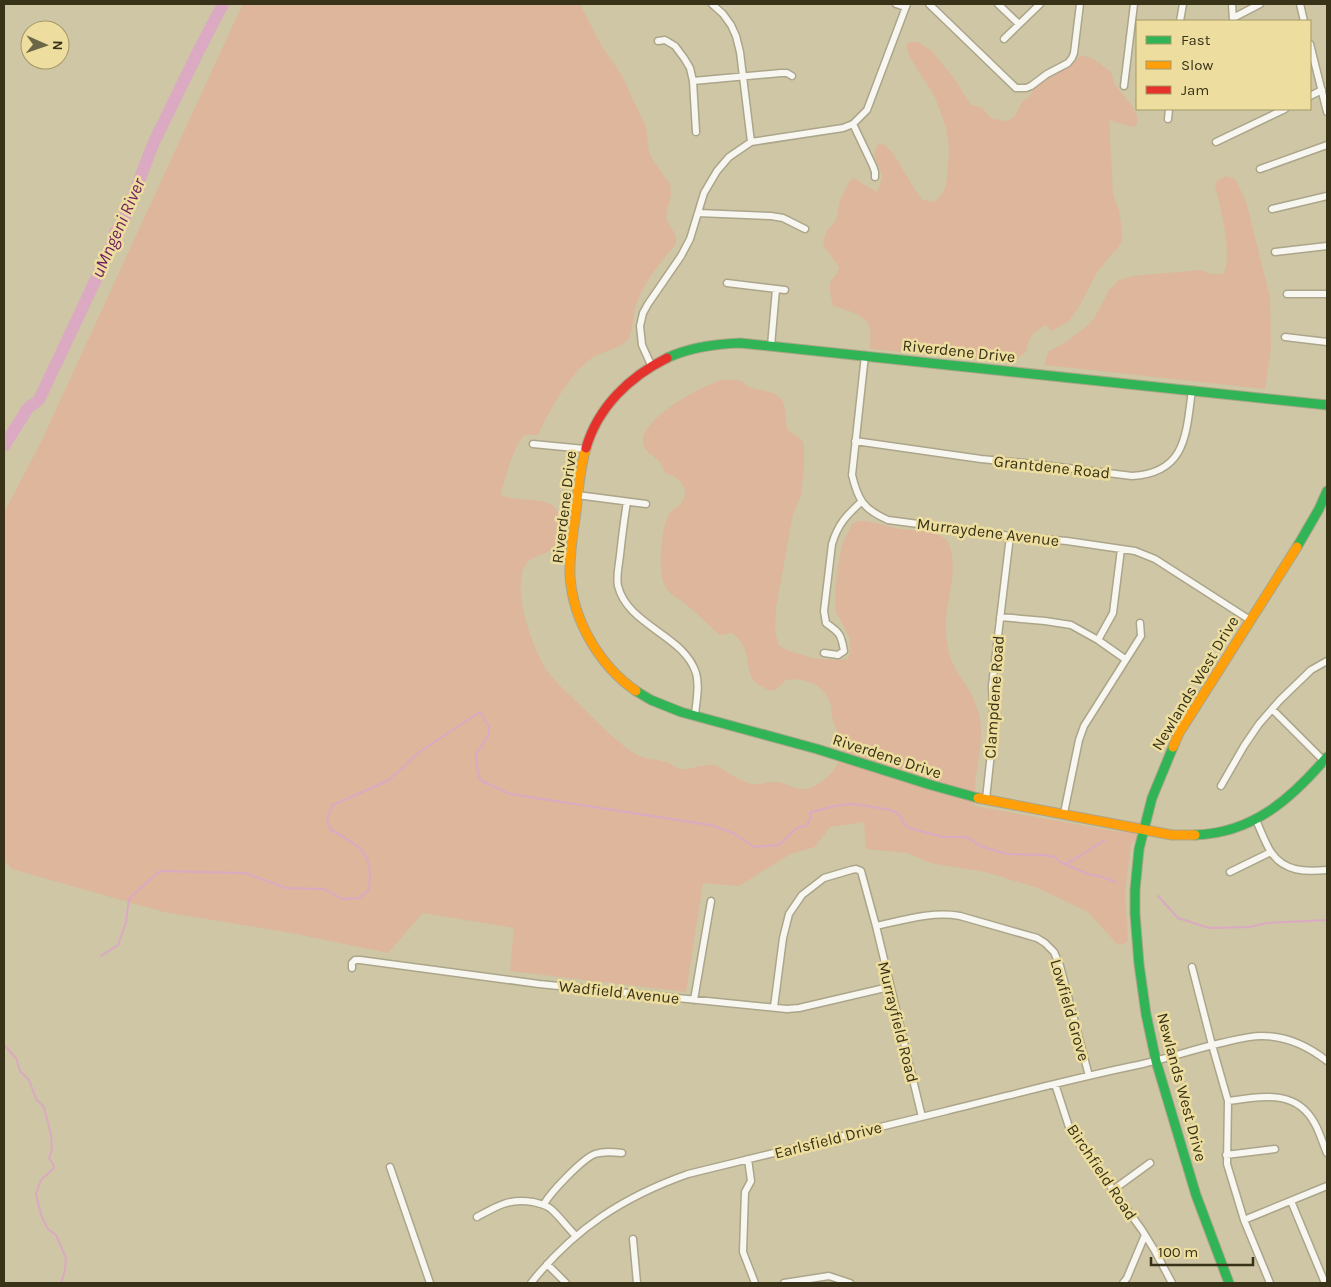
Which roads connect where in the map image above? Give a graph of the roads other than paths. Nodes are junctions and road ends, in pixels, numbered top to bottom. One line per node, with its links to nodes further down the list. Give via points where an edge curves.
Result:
1 (712, 4): 20 (street, via 723,14 736,36)
2 (896, 4): 12 (street)
3 (929, 4): 6 (street, via 1016,88 1026,88 1068,63 1073,56)
4 (998, 4): 16 (street)
5 (1040, 4): 16 (street)
6 (1080, 4)
7 (1134, 4): 25 (street)
8 (1182, 4): 13 (street)
9 (1232, 4): 14 (street)
10 (1260, 4): 14 (street)
11 (1300, 4): 15 (street)
12 (906, 5): 32 (street, via 867,110)
13 (1180, 20)
14 (1233, 20)
15 (1304, 20)
16 (1019, 24): 17 (street)
17 (1004, 39)
18 (658, 41): 24 (street, via 665,40 675,46 690,68)
19 (1311, 48): 23 (street)
20 (743, 76): 21 (street, via 781,73); 24 (street); 34 (street)
21 (792, 76)
22 (1327, 76): 23 (street)
23 (1319, 78): 26 (street)
24 (692, 80): 33 (street)
25 (1124, 86)
26 (1322, 90): 27 (street); 30 (street)
27 (1311, 96)
28 (1169, 110): 31 (street)
29 (1283, 110): 35 (street)
30 (1327, 112)
31 (1168, 119)
32 (853, 124): 34 (street); 38 (street)
33 (696, 132)
34 (750, 142): 41 (street, via 728,157 716,171)
35 (1216, 142)
36 (1327, 145): 37 (street)
37 (1260, 169)
38 (875, 177)
39 (1327, 196): 40 (street)
40 (1272, 209)
41 (698, 213): 42 (street, via 771,216); 54 (street, via 681,256 648,304 640,322 642,345)
42 (806, 229)
43 (1327, 246): 44 (street)
44 (1275, 252)
45 (726, 283): 46 (street)
46 (776, 289): 47 (street); 52 (street)
47 (785, 290)
48 (1287, 294): 49 (street)
49 (1327, 294)
50 (1285, 337): 51 (street)
51 (1327, 342)
52 (771, 346): 53 (street, Riverdene Drive); 54 (street, Riverdene Drive, via 740,343 698,346)
53 (864, 355): 55 (street, Riverdene Drive); 57 (street)
54 (651, 365): 59 (street, Riverdene Drive, via 625,385 606,408)
55 (1192, 390): 56 (street, Riverdene Drive); 57 (street, Grantdene Road, via 1185,440 1180,452 1168,465 1141,476)
56 (1327, 405)
57 (854, 441): 63 (street, via 852,475)
58 (533, 444): 59 (street)
59 (585, 449): 61 (street, Riverdene Drive)
60 (1327, 491): 68 (street, Newlands West Drive, via 1306,532)
61 (577, 495): 62 (street); 75 (street, Riverdene Drive, via 571,586 585,630 610,668 633,689 653,702)
62 (627, 502): 64 (street); 75 (street, via 618,585 632,612 691,662 698,687)
63 (861, 502): 65 (street, Murraydene Avenue, via 874,514 888,520); 71 (street, via 845,517 834,537 824,611 826,623 842,636 844,651 838,655)
64 (646, 504)
65 (1010, 536): 66 (street, Murraydene Avenue); 67 (street, Clampdene Road)
66 (1121, 549): 68 (street, Murraydene Avenue, via 1155,559); 70 (street, via 1113,613)
67 (1000, 617): 70 (street, via 1071,625); 78 (street, Clampdene Road, via 992,686 994,725)
68 (1250, 620): 81 (street, Newlands West Drive, via 1179,733 1150,801)
69 (1140, 623): 72 (street, via 1141,636)
70 (1098, 640): 72 (street)
71 (824, 653)
72 (1125, 659): 79 (street, via 1084,726)
73 (1327, 661): 74 (street, via 1311,670)
74 (1272, 709): 76 (street); 77 (street, via 1258,724)
75 (695, 715): 78 (street, Riverdene Drive)
76 (1326, 761): 80 (street, Riverdene Drive, via 1288,799)
77 (1221, 786)
78 (986, 799): 79 (street, Riverdene Drive)
79 (1064, 813): 81 (street, Riverdene Drive)
80 (1256, 820): 81 (street, Riverdene Drive, via 1212,834 1172,835); 82 (street)
81 (1143, 830): 93 (street, Newlands West Drive, via 1135,913 1143,996)
82 (1271, 852): 83 (street, via 1293,869); 84 (street)
83 (1327, 870)
84 (1230, 872)
85 (710, 901): 90 (street)
86 (876, 926): 89 (street, Murrayfield Road); 91 (street, Murrayfield Road, via 859,870 824,878 802,894 789,914 783,938); 95 (street, Lowfield Grove, via 947,914 1040,940 1054,952 1060,966)
87 (1192, 967): 92 (street)
88 (352, 968): 90 (street, Wadfield Avenue, via 352,963 360,960 539,984)
89 (890, 987): 91 (street, Wadfield Avenue, via 799,1008); 98 (street, Murrayfield Road)
90 (694, 1000): 91 (street, Wadfield Avenue)
91 (774, 1007)
92 (1212, 1045): 93 (street, Earlsfield Drive); 94 (street, Earlsfield Drive, via 1260,1036 1276,1037 1305,1046); 97 (street)
93 (1156, 1061): 95 (street, Earlsfield Drive); 126 (street, Newlands West Drive, via 1208,1229)
94 (1327, 1061)
95 (1089, 1076): 96 (street, Earlsfield Drive)
96 (1055, 1084): 98 (street, Earlsfield Drive); 107 (street, Birchfield Road, via 1076,1140)
97 (1228, 1101): 101 (street, via 1270,1096 1292,1101 1315,1124); 102 (street)
98 (922, 1117): 103 (street, Earlsfield Drive)
99 (1275, 1149): 102 (street)
100 (622, 1153): 109 (street, via 597,1153 586,1159)
101 (1327, 1153)
102 (1226, 1155): 111 (street)
103 (748, 1160): 113 (street, Earlsfield Drive, via 688,1174 640,1193); 121 (street, via 752,1181 746,1192 743,1252)
104 (1150, 1163): 107 (street)
105 (390, 1167): 117 (street)
106 (1327, 1186): 108 (street)
107 (1113, 1190): 112 (street, Birchfield Road)
108 (1291, 1201): 111 (street); 128 (street)
109 (544, 1204): 110 (street, via 514,1200); 113 (street)
110 (476, 1217)
111 (1244, 1220): 127 (street)
112 (1145, 1235): 124 (street); 125 (street, Birchfield Road)
113 (576, 1236): 115 (street, Earlsfield Drive)
114 (633, 1239): 120 (street)
115 (547, 1264): 118 (street, Earlsfield Drive); 119 (street)
116 (794, 1282): 122 (street); 123 (street, via 829,1276)
117 (430, 1283)
118 (531, 1283)
119 (566, 1283)
120 (637, 1283)
121 (755, 1283)
122 (784, 1283)
123 (850, 1283)
124 (1123, 1283)
125 (1172, 1283)
126 (1229, 1283)
127 (1270, 1283)
128 (1325, 1283)

